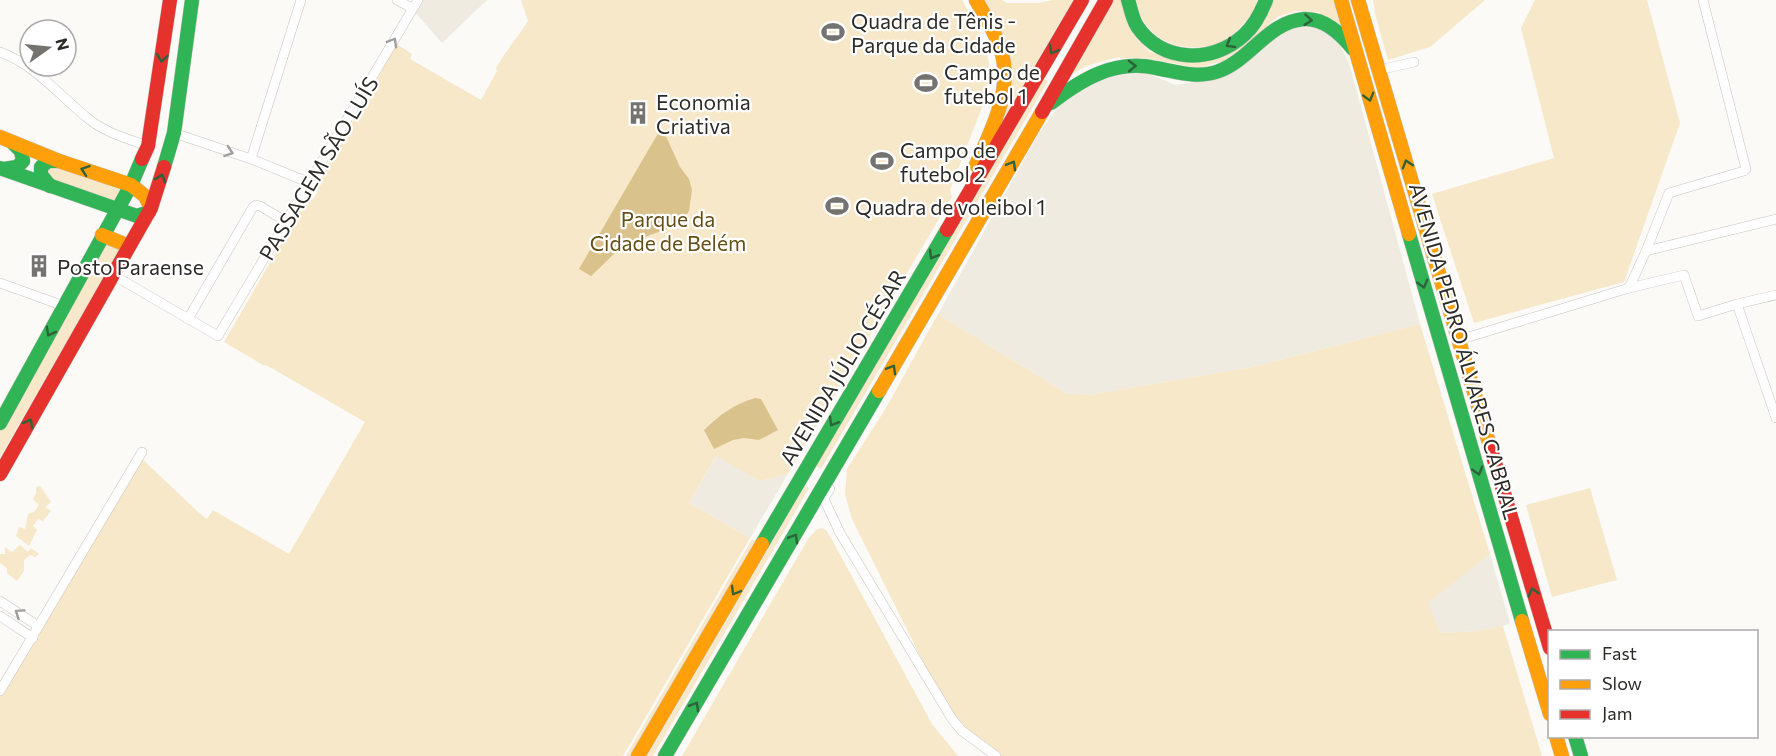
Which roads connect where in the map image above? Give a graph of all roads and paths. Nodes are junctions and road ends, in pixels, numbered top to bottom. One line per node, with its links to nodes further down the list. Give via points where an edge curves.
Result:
1 (170, 0): 21 (main road, one-way to 21)
2 (192, 0): 19 (main road)
3 (301, 0): 22 (street)
4 (397, 0): 13 (street)
5 (976, 0): 31 (main road, via 997,41 1006,78 997,115)
6 (1082, 0): 31 (main road, AVENIDA JÚLIO CÉSAR, one-way to 31)
7 (1106, 0): 18 (main road, AVENIDA JÚLIO CÉSAR)
8 (1128, 0): 9 (main road, one-way to 8, via 1250,29 1238,40 1221,50 1195,55 1174,54 1145,36 1136,24)
9 (1266, 0)
10 (1341, 0): 15 (main road, AVENIDA PEDRO ÁLVARES CABRAL)
11 (1703, 0): 35 (street, via 1746,169 1669,193)
12 (1360, 2): 17 (main road, AVENIDA PEDRO ÁLVARES CABRAL)
13 (415, 4): 25 (street, PASSAGEM SÃO LUÍS, one-way to 13)
14 (0, 52): 21 (street, via 29,67 105,131)
15 (1358, 56): 18 (main road, one-way to 15, via 1072,87 1102,71 1125,66 1145,66 1184,76 1224,70 1275,29 1293,20 1313,19 1330,27); 56 (main road, AVENIDA PEDRO ÁLVARES CABRAL, one-way to 56)
16 (1414, 62): 17 (street)
17 (1379, 70): 43 (main road, AVENIDA PEDRO ÁLVARES CABRAL, one-way to 17)
18 (1044, 109): 49 (main road, AVENIDA JÚLIO CÉSAR, one-way to 18)
19 (174, 133): 22 (street, one-way to 22); 29 (main road, one-way to 19)
20 (6, 139): 23 (main road); 24 (main road, via 21,151 23,161 15,168)
21 (148, 146): 26 (main road)
22 (251, 159): 25 (street)
23 (59, 161): 26 (main road, one-way to 23); 27 (main road, via 48,161 41,167 42,177)
24 (1, 169): 27 (main road)
25 (310, 183): 32 (street, PASSAGEM SÃO LUÍS)
26 (131, 185): 28 (main road); 29 (main road, via 145,196)
27 (50, 186): 28 (main road)
28 (117, 209): 29 (main road, via 137,216); 33 (main road)
29 (150, 210): 34 (main road)
30 (1776, 219): 35 (street)
31 (953, 220): 59 (main road, AVENIDA JÚLIO CÉSAR, one-way to 59)
32 (287, 222): 42 (street, PASSAGEM SÃO LUÍS, via 218,336); 42 (street, via 254,205)
33 (102, 235): 34 (main road); 41 (main road)
34 (129, 246): 36 (main road)
35 (1646, 251): 38 (street)
36 (113, 275): 42 (street); 48 (main road, one-way to 36)
37 (0, 283): 41 (street)
38 (1629, 288): 40 (street, via 1684,275 1698,316); 43 (street)
39 (1776, 295): 40 (street)
40 (1737, 304): 44 (street)
41 (64, 306): 46 (main road, one-way to 46)
42 (188, 319)
43 (1459, 340): 54 (main road, AVENIDA PEDRO ÁLVARES CABRAL, one-way to 43)
44 (1774, 407): 45 (street)
45 (1776, 418)
46 (0, 423)
47 (142, 452): 52 (street)
48 (0, 474)
49 (828, 480): 60 (main road, AVENIDA JÚLIO CÉSAR, one-way to 49); 61 (street, via 831,486 824,499 840,533 952,719)
50 (0, 600): 52 (street, one-way to 50)
51 (0, 616): 53 (street)
52 (38, 626): 53 (street)
53 (33, 638): 55 (street)
54 (1548, 641)
55 (0, 691)
56 (1548, 707)
57 (1557, 738): 62 (main road)
58 (1576, 738): 63 (main road)
59 (638, 756)
60 (665, 756)
61 (996, 756)
62 (1562, 756)
63 (1581, 756)

